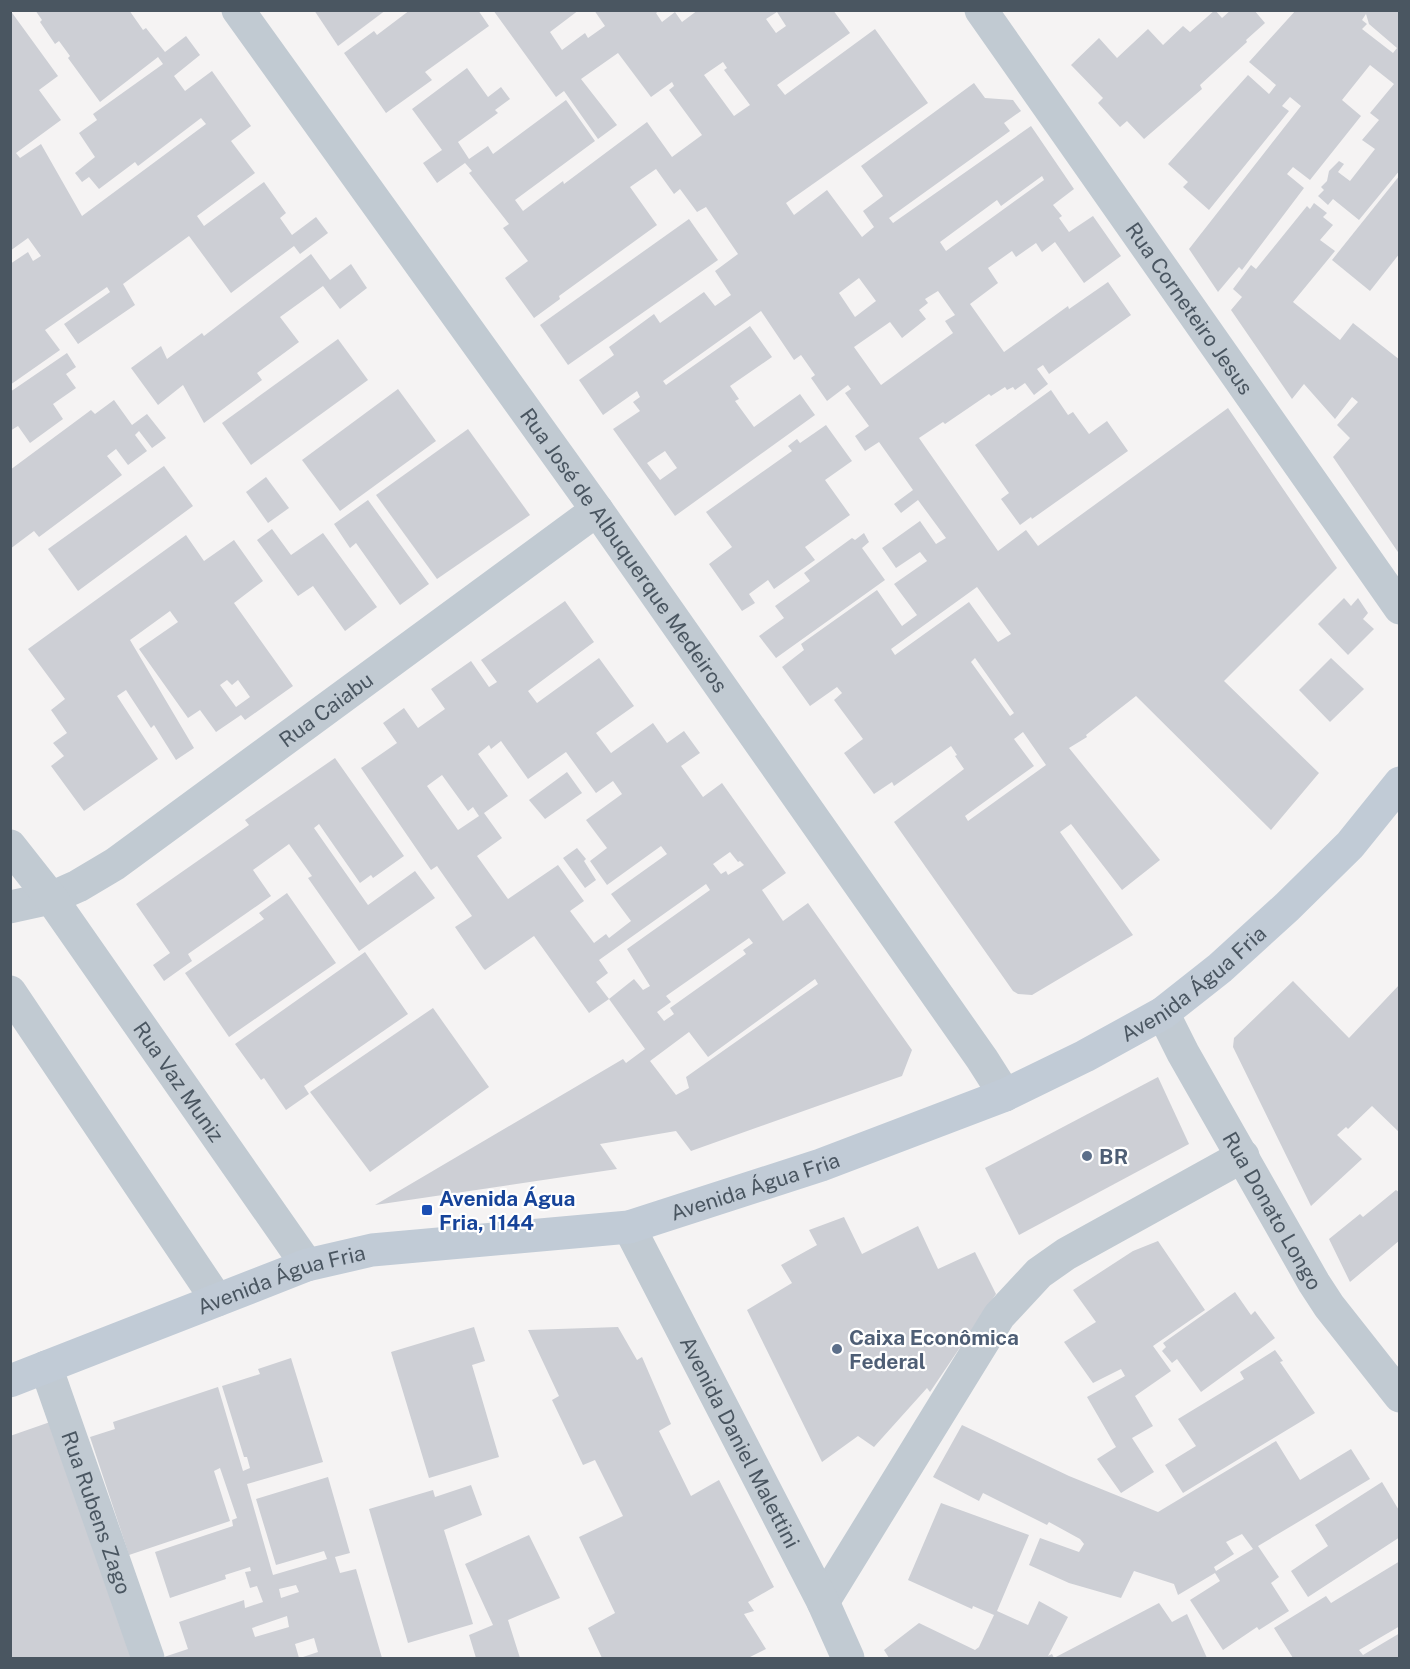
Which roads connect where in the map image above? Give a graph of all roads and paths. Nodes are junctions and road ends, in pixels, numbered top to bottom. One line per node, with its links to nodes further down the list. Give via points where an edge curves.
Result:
1 (238, 10): 3 (street, Rua José de Albuquerque Medeiros)
2 (981, 10): 4 (street, Rua Corneteiro Jesus)
3 (597, 510): 7 (street, Rua Caiabu, via 115,864); 11 (street, Rua José de Albuquerque Medeiros)
4 (1400, 608)
5 (1400, 783): 10 (main road, Avenida Água Fria, via 1350,845 1287,907)
6 (10, 846): 7 (street, Rua Vaz Muniz)
7 (51, 898): 8 (street); 14 (street, Rua Vaz Muniz)
8 (10, 906)
9 (10, 992): 15 (street)
10 (1163, 1013): 11 (main road, Avenida Água Fria); 12 (street, Rua Donato Longo)
11 (1005, 1095): 13 (main road, Avenida Água Fria, via 820,1164)
12 (1243, 1156): 18 (street, Rua Donato Longo, via 1322,1296); 19 (street, via 1066,1254 1039,1274 999,1316)
13 (629, 1227): 14 (main road, Avenida Água Fria, via 372,1250); 19 (street, Avenida Daniel Malettini)
14 (307, 1265): 15 (main road, Avenida Água Fria)
15 (217, 1300): 16 (main road, Avenida Água Fria)
16 (46, 1367): 17 (main road, Avenida Água Fria); 20 (street, Rua Rubens Zago)
17 (10, 1382)
18 (1400, 1396)
19 (822, 1602): 21 (street, Avenida Daniel Malettini)
20 (148, 1659)
21 (848, 1659)

